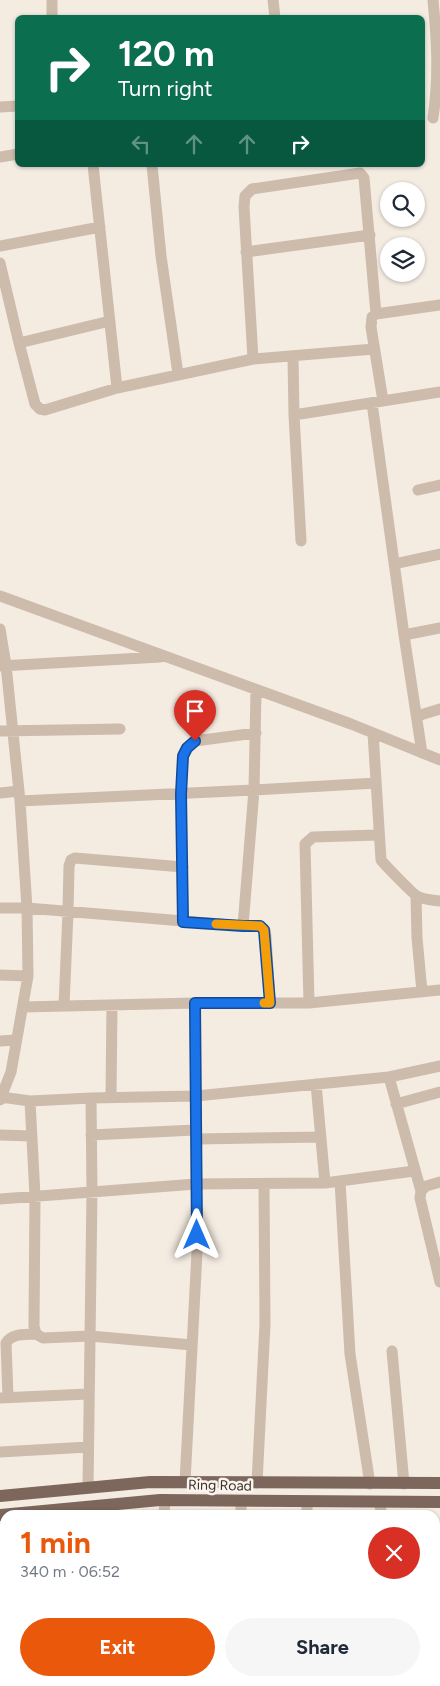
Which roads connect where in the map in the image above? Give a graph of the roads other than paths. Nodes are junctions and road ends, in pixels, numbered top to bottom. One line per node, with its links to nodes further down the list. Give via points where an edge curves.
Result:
1 (52, 0): 4 (street)
2 (273, 0): 5 (street)
3 (433, 0): 8 (street, via 438,44)
4 (52, 15)
5 (275, 15)
6 (15, 106): 7 (street)
7 (0, 107)
8 (432, 118)
9 (15, 154): 10 (street)
10 (0, 157)
11 (93, 167): 13 (street)
12 (152, 167): 25 (street)
13 (100, 226): 15 (street); 20 (street)
14 (370, 235): 16 (street); 16 (street, via 364,178 360,173 252,189 245,196); 19 (street)
15 (0, 246)
16 (246, 252): 24 (street)
17 (0, 263): 21 (street)
18 (440, 305): 19 (street)
19 (376, 314): 22 (street, via 371,328)
20 (110, 321): 21 (street); 26 (street)
21 (19, 344): 26 (street, via 35,404 40,409 55,408)
22 (374, 349): 23 (street); 28 (street)
23 (293, 356): 24 (street); 29 (street)
24 (253, 359): 25 (street)
25 (178, 374): 26 (street)
26 (117, 388)
27 (440, 392): 28 (street)
28 (377, 402): 29 (street); 34 (street)
29 (294, 415): 32 (street)
30 (440, 485): 31 (street)
31 (418, 490)
32 (301, 541)
33 (440, 554): 34 (street)
34 (394, 564): 38 (street)
35 (0, 596): 39 (street)
36 (440, 628): 38 (street)
37 (0, 629): 40 (street)
38 (404, 635): 43 (street)
39 (167, 657): 40 (street); 41 (street)
40 (3, 665): 45 (street)
41 (256, 690): 47 (street); 48 (street)
42 (440, 709): 43 (street)
43 (417, 716): 49 (street)
44 (120, 729): 45 (street)
45 (14, 730): 46 (street); 55 (street)
46 (0, 731)
47 (256, 733): 52 (street); 54 (street, via 195,741 183,756)
48 (373, 733): 49 (street); 51 (street)
49 (422, 753): 50 (street)
50 (440, 760)
51 (376, 783): 52 (street); 56 (street)
52 (254, 790): 54 (street); 64 (street)
53 (0, 793): 55 (street)
54 (181, 794): 55 (street); 57 (street)
55 (19, 796): 61 (street)
56 (378, 835): 58 (street, via 381,860); 71 (street, via 313,837 305,844)
57 (182, 867): 62 (street, via 75,858 69,866); 63 (street)
58 (416, 896): 59 (street); 68 (street)
59 (440, 901)
60 (0, 908): 61 (street)
61 (27, 908): 62 (street); 66 (street)
62 (68, 912): 63 (street); 73 (street)
63 (183, 922): 64 (street)
64 (243, 926): 70 (street, via 260,926 264,930)
65 (0, 975): 66 (street)
66 (28, 976): 74 (street)
67 (440, 990): 68 (street)
68 (422, 992): 71 (street)
69 (195, 1003): 70 (street); 72 (street); 81 (street)
70 (270, 1003): 71 (street)
71 (309, 1003)
72 (112, 1005): 73 (street); 82 (street)
73 (64, 1006): 74 (street)
74 (23, 1008): 75 (street)
75 (16, 1040): 76 (street); 83 (street, via 11,1072)
76 (0, 1041)
77 (440, 1066): 78 (street)
78 (389, 1077): 79 (street); 86 (street)
79 (316, 1084): 81 (street); 91 (street)
80 (440, 1092): 86 (street)
81 (196, 1096): 82 (street); 88 (street)
82 (111, 1097): 84 (street)
83 (0, 1098): 85 (street)
84 (91, 1098): 85 (street); 87 (street)
85 (30, 1101): 90 (street)
86 (396, 1104): 92 (street)
87 (91, 1135): 88 (street); 98 (street)
88 (196, 1135): 91 (street); 96 (street)
89 (0, 1136): 90 (street)
90 (31, 1136): 100 (street)
91 (321, 1137): 95 (street)
92 (414, 1170): 93 (street); 99 (street)
93 (340, 1181): 95 (street); 114 (street, via 350,1354)
94 (440, 1182): 99 (street)
95 (325, 1183): 97 (street)
96 (196, 1184): 97 (street); 98 (street); 105 (street, via 197,1252)
97 (264, 1184): 112 (street, via 265,1324)
98 (92, 1191): 100 (street); 104 (street)
99 (421, 1191): 102 (street)
100 (35, 1196): 101 (street); 103 (street)
101 (0, 1199)
102 (440, 1282)
103 (36, 1334): 104 (street, via 43,1338); 108 (street, via 14,1336 6,1343)
104 (90, 1336): 105 (street); 107 (street)
105 (192, 1344): 111 (street)
106 (392, 1351): 115 (street)
107 (88, 1394): 108 (street); 109 (street)
108 (4, 1397)
109 (88, 1447): 110 (street); 116 (street)
110 (0, 1452)
111 (185, 1482): 112 (main road, Ring Road); 116 (main road, Ring Road)
112 (257, 1483): 114 (main road, Ring Road)
113 (440, 1483): 115 (main road, Ring Road)
114 (370, 1484): 115 (main road, Ring Road)
115 (404, 1484)
116 (88, 1488): 117 (main road, Ring Road)
117 (0, 1496)
118 (165, 1500): 119 (main road, Ring Road); 123 (main road, Ring Road); 124 (street)
119 (241, 1501): 120 (main road, Ring Road); 125 (street)
120 (307, 1502): 122 (main road, Ring Road); 126 (street)
121 (440, 1502): 122 (main road, Ring Road)
122 (381, 1509)
123 (91, 1510)
124 (164, 1510)
125 (241, 1510)
126 (307, 1510)

